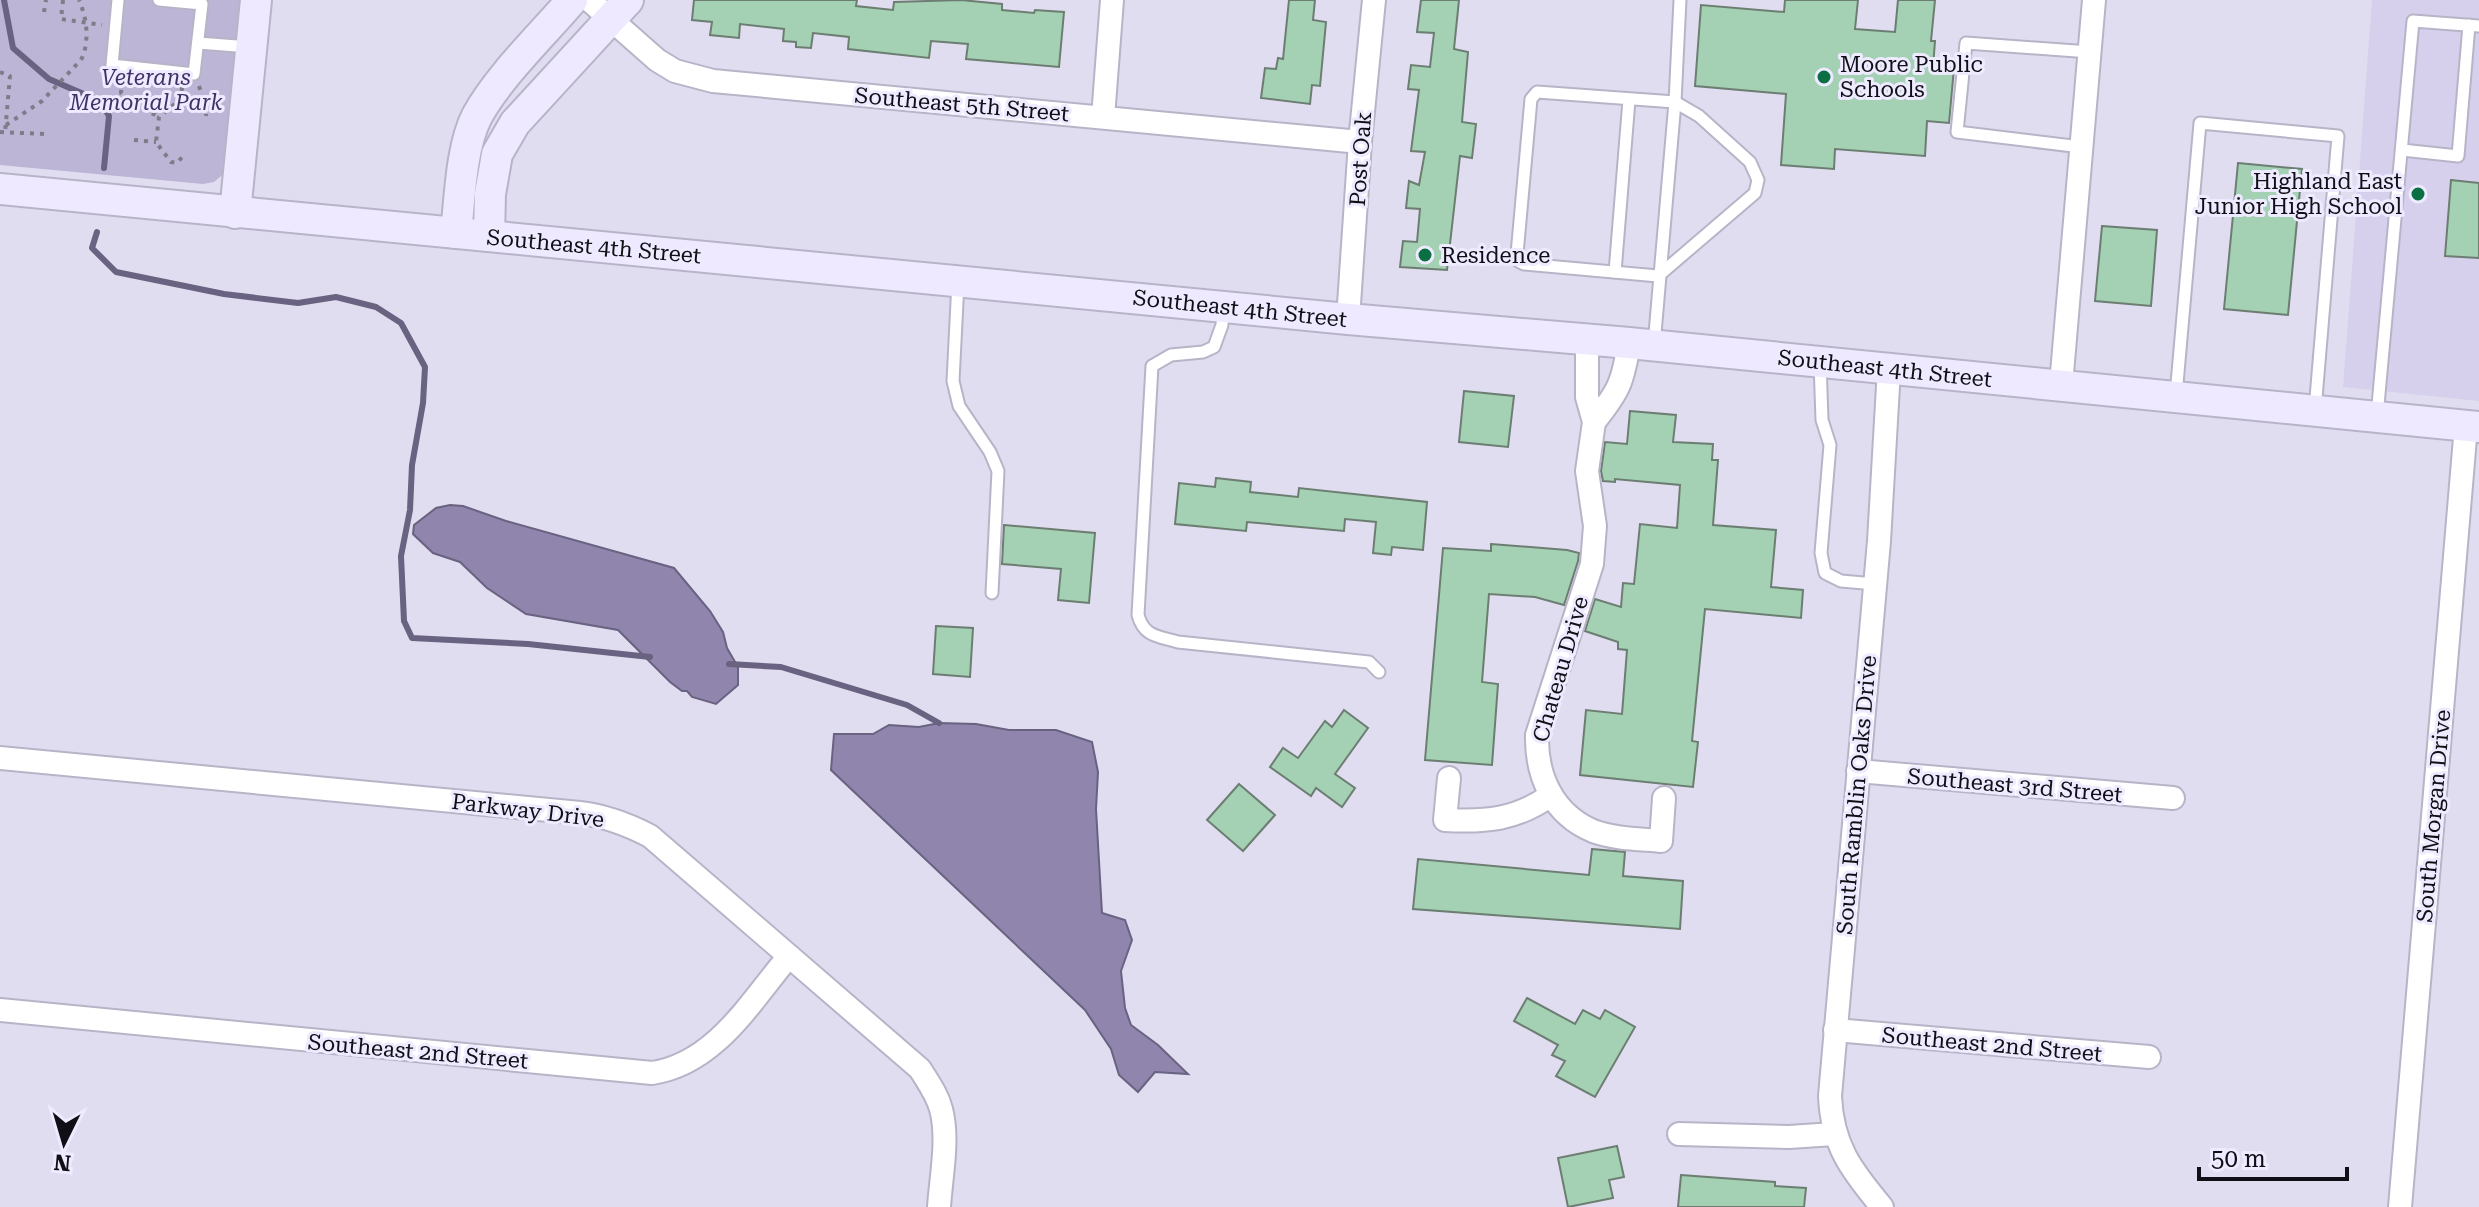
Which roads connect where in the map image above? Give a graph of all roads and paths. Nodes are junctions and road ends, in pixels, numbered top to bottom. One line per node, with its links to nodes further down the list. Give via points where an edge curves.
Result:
1 (46, 0): 13 (path)
2 (63, 0): 14 (path, via 61,19)
3 (79, 0): 14 (path)
4 (118, 0): 19 (lane, via 112,65)
5 (159, 0): 16 (lane, via 202,4)
6 (256, 0): 17 (main road)
7 (572, 0): 38 (main road, via 476,118)
8 (1112, 0): 26 (street)
9 (1374, 0): 32 (street, Post Oak)
10 (1680, 0): 23 (lane)
11 (2094, 0): 18 (street)
12 (610, 7): 26 (street, Southeast 5th Street, via 657,60 713,81); 39 (main road, via 515,123 497,154)
13 (44, 12)
14 (86, 22): 27 (path, via 84,54 42,101)
15 (2474, 26): 34 (lane, via 2458,156); 34 (lane, via 2413,21)
16 (198, 43): 17 (lane); 21 (lane)
17 (251, 47): 37 (main road)
18 (2090, 52): 33 (street); 33 (lane, via 1966,43 1957,132)
19 (123, 66): 21 (lane); 25 (path, via 121,93)
20 (0, 72): 27 (path, via 10,76)
21 (189, 73): 24 (path, via 207,103); 25 (path, via 181,99)
22 (1629, 100): 23 (lane); 40 (lane); 40 (lane, via 1533,95 1517,254 1524,264)
23 (1675, 102): 41 (lane); 41 (lane, via 1699,116 1750,162 1758,180 1755,193)
24 (206, 116)
25 (159, 117): 31 (path)
26 (1103, 117): 32 (street, Southeast 5th Street)
27 (6, 125): 28 (path)
28 (2, 133): 29 (path)
29 (44, 134)
30 (134, 140): 31 (path)
31 (156, 142): 35 (path, via 171,162)
32 (1360, 142): 44 (street, Post Oak)
33 (2081, 147): 49 (street)
34 (2402, 150): 52 (lane)
35 (184, 155)
36 (0, 189): 37 (main road, Southeast 4th Street)
37 (235, 213): 38 (main road, Southeast 4th Street)
38 (456, 233): 39 (main road, Southeast 4th Street)
39 (489, 236): 42 (main road, Southeast 4th Street)
40 (1615, 272): 41 (lane)
41 (1658, 276): 46 (lane)
42 (958, 280): 43 (main road, Southeast 4th Street); 56 (lane, via 953,381 959,406 998,471)
43 (1223, 306): 44 (main road, Southeast 4th Street); 57 (lane, via 1214,347 1171,355 1152,366 1141,627 1178,642 1369,662)
44 (1348, 319): 45 (main road, Southeast 4th Street)
45 (1587, 339): 46 (main road, Southeast 4th Street); 53 (street, Chateau Drive, via 1587,397)
46 (1641, 344): 47 (main road, Southeast 4th Street); 53 (street, Chateau Drive, via 1612,400)
47 (1820, 362): 48 (main road, Southeast 4th Street); 55 (lane, via 1822,420 1830,445 1821,553 1825,573 1841,581)
48 (1889, 369): 49 (main road, Southeast 4th Street); 55 (street, South Ramblin Oaks Drive)
49 (2061, 385): 50 (main road, Southeast 4th Street)
50 (2176, 397): 51 (main road, Southeast 4th Street); 51 (lane, via 2200,123 2338,136)
51 (2315, 410): 52 (main road, Southeast 4th Street)
52 (2377, 417): 54 (main road, Southeast 4th Street)
53 (1594, 422): 61 (street, Chateau Drive, via 1587,471 1595,526 1592,564 1537,735 1536,757)
54 (2472, 426): 72 (street, South Morgan Drive)
55 (1875, 584): 59 (street, South Ramblin Oaks Drive)
56 (992, 593)
57 (1379, 672)
58 (0, 758): 64 (street, Parkway Drive, via 605,816 650,836)
59 (1858, 771): 63 (street, Southeast 3rd Street); 66 (street, South Ramblin Oaks Drive)
60 (1449, 778): 61 (street, via 1445,820 1511,816)
61 (1551, 795): 62 (street, Chateau Drive, via 1568,815 1593,831 1661,841)
62 (1664, 798)
63 (2173, 798)
64 (789, 956): 65 (street, Southeast 2nd Street, via 708,1048 672,1070 652,1073); 70 (street, Parkway Drive, via 903,1052 934,1091 944,1129)
65 (0, 1010)
66 (1835, 1030): 67 (street, Southeast 2nd Street); 69 (street, South Ramblin Oaks Drive, via 1830,1096)
67 (2149, 1057)
68 (1679, 1134): 69 (street)
69 (1834, 1134): 71 (street, South Ramblin Oaks Drive)
70 (939, 1207)
71 (1882, 1207)
72 (2400, 1207)

